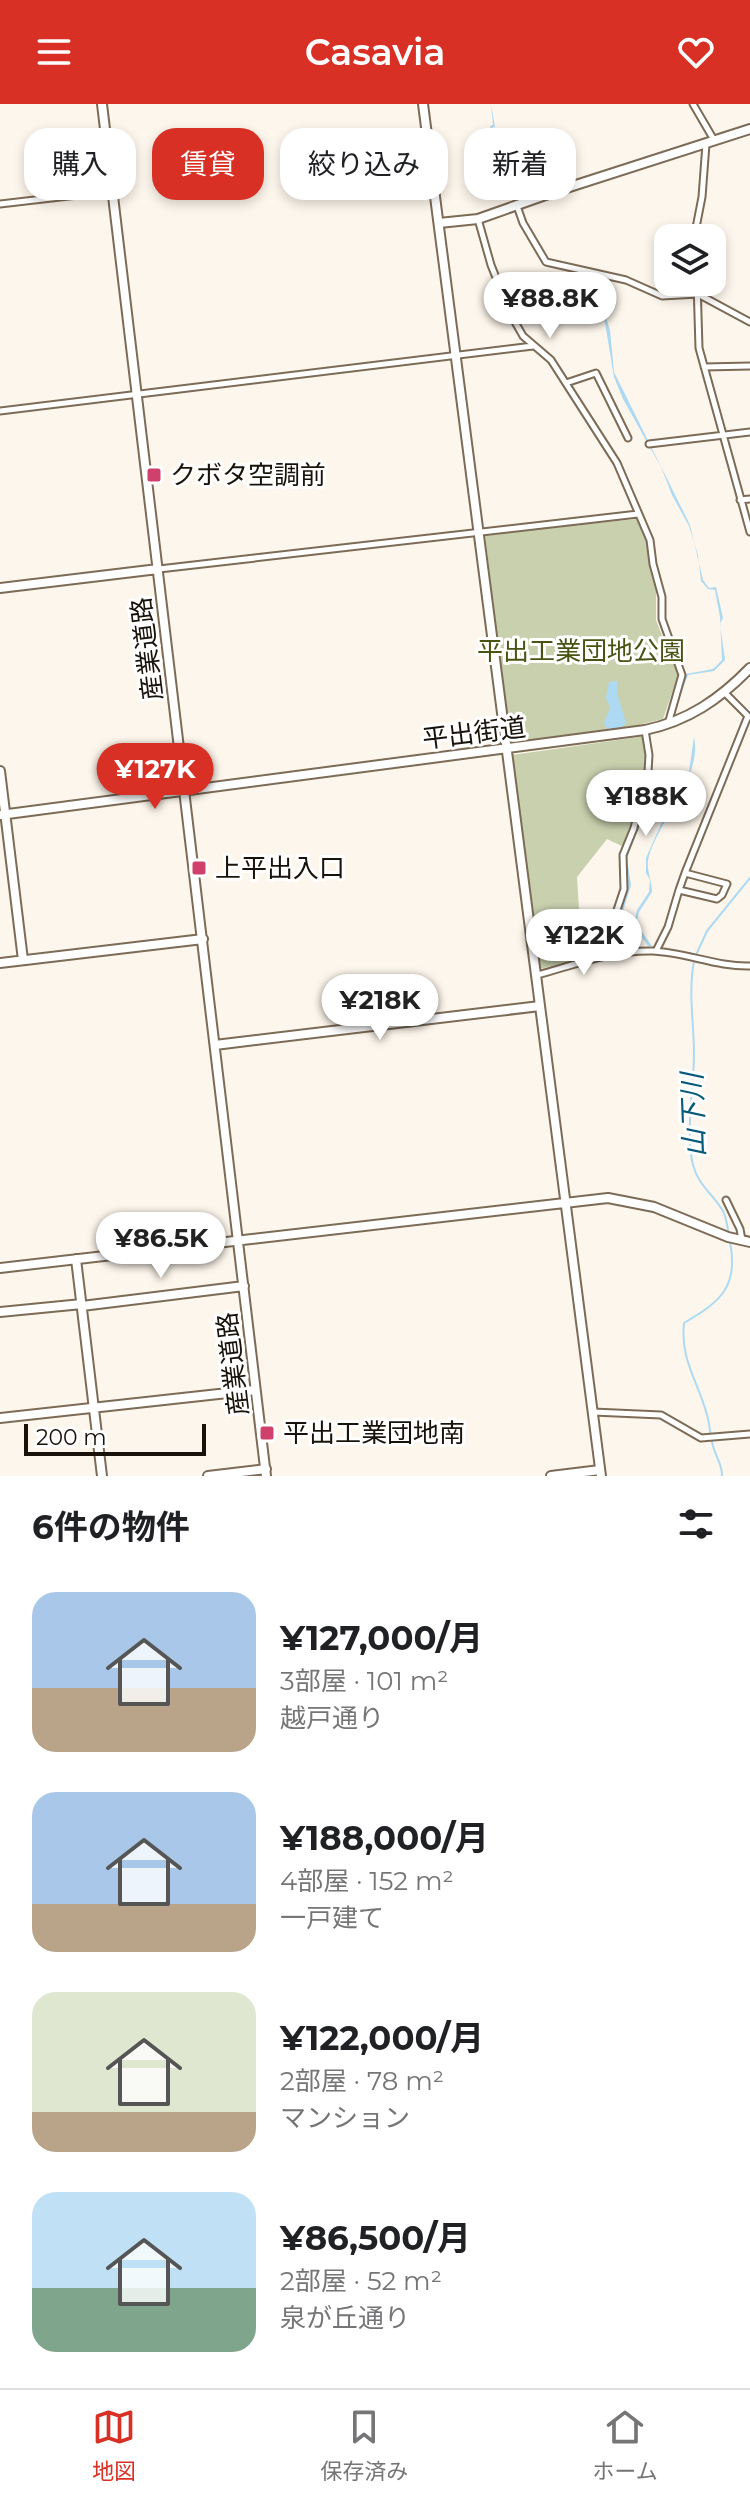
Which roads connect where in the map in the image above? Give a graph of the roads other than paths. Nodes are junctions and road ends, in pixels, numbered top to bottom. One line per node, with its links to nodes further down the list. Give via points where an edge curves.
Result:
1 (102, 104): 4 (street, 産業道路)
2 (423, 104): 12 (street)
3 (693, 104): 6 (street)
4 (105, 128)
5 (750, 129): 6 (street)
6 (710, 142): 10 (street); 13 (street)
7 (34, 200): 9 (street)
8 (113, 200): 23 (street, 産業道路)
9 (0, 204)
10 (517, 206): 11 (street); 14 (street, via 546,262 626,280)
11 (478, 219): 12 (street); 18 (street, via 505,302)
12 (439, 223): 19 (street)
13 (697, 224)
14 (654, 292)
15 (698, 296): 21 (street, via 697,332)
16 (702, 296): 17 (street)
17 (750, 322)
18 (534, 346): 19 (street); 22 (street)
19 (456, 356): 23 (street); 32 (street)
20 (750, 366): 21 (street)
21 (704, 367): 26 (street)
22 (566, 383): 27 (street, via 596,373); 31 (street, via 622,472)
23 (137, 394): 24 (street); 34 (street, 産業道路)
24 (0, 411)
25 (750, 432): 26 (street)
26 (723, 434): 28 (street); 30 (street)
27 (628, 438)
28 (649, 444)
29 (750, 499): 30 (street)
30 (740, 500): 33 (street)
31 (638, 514): 32 (street); 39 (street, via 650,540 662,619 682,675)
32 (478, 531): 34 (street); 41 (street)
33 (750, 532)
34 (158, 569): 35 (street); 43 (street, 産業道路)
35 (0, 588)
36 (749, 671): 37 (street, 平出街道)
37 (725, 693): 38 (street); 39 (street, 平出街道)
38 (749, 717): 45 (street)
39 (668, 725): 40 (street, 平出街道)
40 (645, 730): 41 (street, 平出街道); 49 (street, via 648,772 623,855 624,889 615,916)
41 (507, 749): 43 (street, 平出街道); 53 (street)
42 (0, 771): 44 (street)
43 (185, 791): 44 (street, 平出街道); 47 (street, 産業道路)
44 (3, 815): 50 (street)
45 (685, 873): 46 (street); 46 (street, via 727,884 717,899)
46 (679, 890): 48 (street)
47 (203, 939): 50 (street); 55 (street, 産業道路)
48 (656, 951): 49 (street); 52 (street)
49 (627, 952): 53 (street)
50 (23, 960): 51 (street)
51 (0, 963)
52 (750, 966)
53 (536, 975): 54 (street)
54 (540, 1006): 55 (street); 57 (street)
55 (215, 1045): 58 (street, 産業道路)
56 (726, 1200): 59 (street)
57 (565, 1202): 58 (street); 59 (street, via 632,1201); 67 (street)
58 (238, 1241): 60 (street); 62 (street, 産業道路)
59 (746, 1242)
60 (76, 1259): 61 (street); 63 (street)
61 (0, 1268)
62 (244, 1286): 63 (street); 65 (street, 産業道路)
63 (82, 1305): 64 (street); 66 (street)
64 (0, 1312)
65 (255, 1390): 66 (street); 70 (street, 産業道路)
66 (94, 1409): 68 (street); 72 (street)
67 (592, 1412): 69 (street, via 661,1415 701,1438); 71 (street)
68 (0, 1418)
69 (750, 1434)
70 (266, 1473): 73 (street)
71 (600, 1473): 74 (street)
72 (102, 1476)
73 (208, 1476)
74 (551, 1476)

